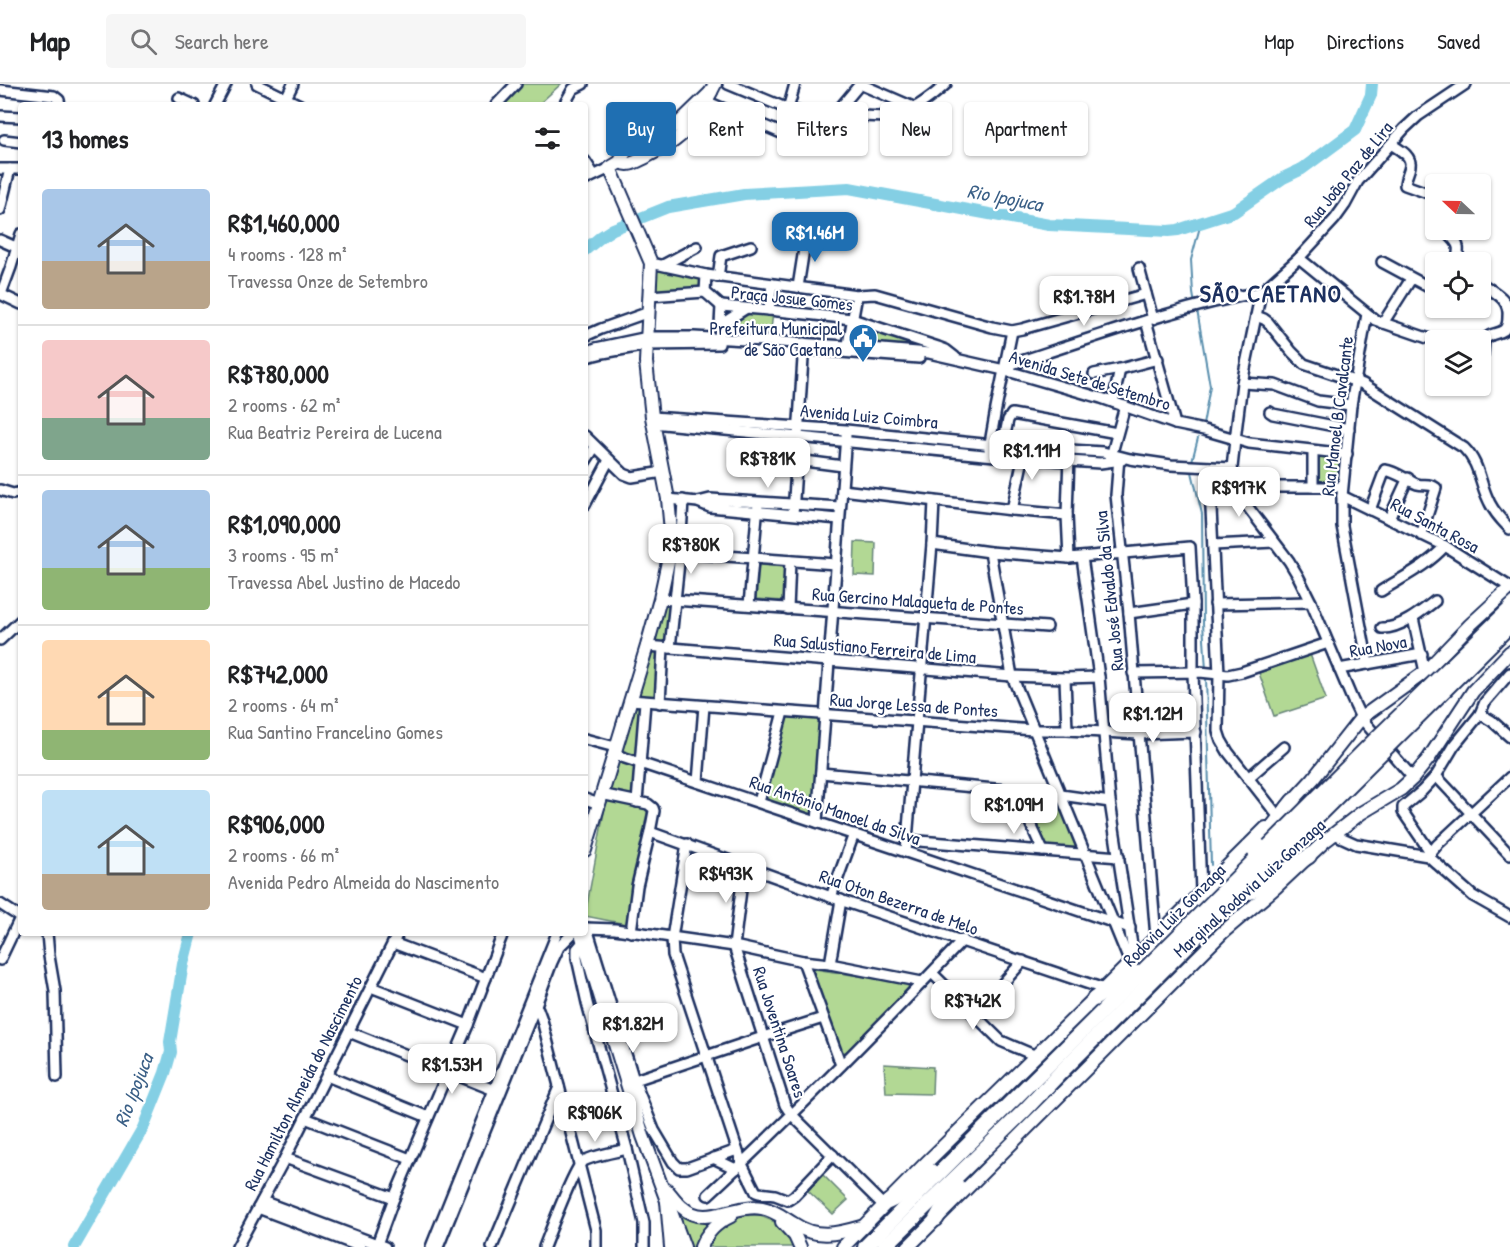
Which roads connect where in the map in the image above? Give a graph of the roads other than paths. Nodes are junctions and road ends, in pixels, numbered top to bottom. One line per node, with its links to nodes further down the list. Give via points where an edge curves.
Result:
1 (226, 84): 17 (street)
2 (257, 84): 18 (street)
3 (293, 84): 19 (street)
4 (516, 84): 20 (street)
5 (583, 84): 11 (street)
6 (728, 84): 26 (street)
7 (795, 84): 22 (street)
8 (860, 84): 23 (street); 24 (street)
9 (1466, 84): 34 (street, Rua João Paz de Lira, via 1418,116)
10 (942, 85): 25 (street)
11 (570, 89): 21 (street)
12 (0, 90): 15 (street, via 54,96)
13 (709, 91): 29 (main road); 30 (street); 32 (main road)
14 (179, 98): 16 (street)
15 (59, 102)
16 (188, 102)
17 (217, 102)
18 (291, 102)
19 (293, 102)
20 (499, 102)
21 (558, 102)
22 (790, 102)
23 (845, 102)
24 (902, 102)
25 (922, 102)
26 (777, 104)
27 (0, 116): 28 (street)
28 (18, 117)
29 (676, 125)
30 (777, 129)
31 (4, 140): 33 (street)
32 (676, 140)
33 (18, 142)
34 (1391, 144): 40 (street, via 1410,160 1404,184); 47 (street, Rua João Paz de Lira, via 1358,181 1341,213)
35 (623, 156): 37 (main road)
36 (647, 156): 37 (main road, via 633,164)
37 (615, 165): 39 (street); 49 (main road, via 622,197)
38 (5, 169): 41 (street)
39 (590, 177)
40 (1425, 192)
41 (0, 210)
42 (806, 236): 55 (street)
43 (0, 240): 46 (street)
44 (751, 246): 52 (street, via 721,256)
45 (697, 247): 49 (street)
46 (18, 248): 60 (street)
47 (1299, 258): 59 (street, Rua João Paz de Lira); 69 (street)
48 (1382, 262): 53 (street)
49 (657, 264): 51 (street); 63 (main road)
50 (1139, 268): 61 (street)
51 (706, 275): 52 (street); 58 (street)
52 (718, 277): 54 (street)
53 (1411, 279): 56 (street); 73 (street)
54 (772, 284): 55 (street); 67 (street)
55 (798, 286): 62 (street)
56 (1425, 286)
57 (1491, 290): 77 (street, via 1507,303 1509,311 1503,331)
58 (705, 291): 63 (street); 65 (street)
59 (1261, 292): 70 (street); 72 (street)
60 (0, 294): 64 (street)
61 (1146, 294): 72 (street); 75 (street)
62 (857, 295): 71 (street); 75 (street, via 874,294)
63 (649, 296): 68 (main road)
64 (18, 303)
65 (721, 306): 66 (street, Praça Josue Gomes); 74 (street)
66 (746, 308): 67 (street, Praça Josue Gomes); 74 (street)
67 (769, 310): 71 (street, Praça Josue Gomes)
68 (649, 312): 76 (street); 79 (main road)
69 (1367, 314): 73 (street); 91 (street, Rua Manoel B Cavalcante)
70 (1256, 316): 91 (street, via 1268,322 1304,364); 92 (street)
71 (852, 319): 81 (street, Praça Josue Gomes); 83 (street)
72 (1150, 320): 86 (street); 89 (street, via 1014,363)
73 (1383, 323): 78 (street)
74 (720, 325): 80 (street)
75 (1012, 330): 89 (street)
76 (588, 334)
77 (1491, 334)
78 (1425, 337)
79 (648, 341): 80 (street); 84 (street); 97 (main road)
80 (719, 341): 82 (street)
81 (922, 341): 85 (street); 87 (street, Praça Josue Gomes, via 946,350)
82 (804, 346): 83 (street); 100 (street)
83 (847, 349): 85 (street)
84 (588, 354)
85 (918, 355): 87 (street)
86 (1158, 359): 88 (street); 99 (street)
87 (960, 361): 89 (street, Avenida Sete de Setembro)
88 (1120, 369): 90 (street); 93 (street)
89 (1006, 371): 93 (street, Avenida Sete de Setembro); 108 (street)
90 (1094, 374)
91 (1355, 381): 94 (street, Rua Manoel B Cavalcante); 146 (street, via 1464,448 1476,463 1491,505)
92 (1242, 382): 94 (street); 106 (street)
93 (1113, 402): 95 (street, Avenida Sete de Setembro)
94 (1351, 405): 101 (street, Rua Manoel B Cavalcante)
95 (1125, 406): 99 (street, Avenida Sete de Setembro); 103 (street, Rua José Edvaldo da Silva)
96 (1270, 412): 101 (street)
97 (652, 420): 98 (street, Avenida Luiz Coimbra); 126 (main road)
98 (712, 424): 100 (street, Avenida Luiz Coimbra); 104 (street, Avenida Luiz Coimbra)
99 (1175, 424): 106 (street, Avenida Sete de Setembro)
100 (798, 426): 102 (street, Avenida Luiz Coimbra); 104 (street)
101 (1349, 429): 114 (street, Rua Manoel B Cavalcante)
102 (846, 430): 107 (street); 108 (street, Avenida Luiz Coimbra)
103 (1117, 433): 109 (street, via 1015,413 1010,416); 119 (street, Rua José Edvaldo da Silva)
104 (798, 437): 107 (street, Avenida Luiz Coimbra); 121 (street)
105 (588, 439): 110 (street)
106 (1235, 440): 113 (street, Avenida Sete de Setembro); 125 (street)
107 (845, 442): 115 (street, Avenida Luiz Coimbra); 123 (street)
108 (990, 444): 109 (street, Avenida Luiz Coimbra); 115 (street)
109 (1003, 446): 111 (street, Avenida Luiz Coimbra); 116 (street)
110 (596, 447): 117 (street); 120 (street)
111 (1024, 447): 112 (street, Avenida Luiz Coimbra); 118 (street)
112 (1070, 450): 119 (street, Avenida Luiz Coimbra, via 1103,452); 122 (street)
113 (1313, 451): 114 (street, Avenida Sete de Setembro); 129 (street)
114 (1347, 454): 132 (street, Rua Manoel B Cavalcante)
115 (988, 455): 116 (street, Avenida Luiz Coimbra)
116 (1001, 457): 118 (street, Avenida Luiz Coimbra)
117 (588, 458)
118 (1023, 458): 122 (street, Avenida Luiz Coimbra); 141 (street)
119 (1114, 458): 122 (street, Avenida Luiz Coimbra, via 1100,463); 124 (street); 154 (street, Rua José Edvaldo da Silva)
120 (609, 460): 126 (street, via 632,477); 134 (street)
121 (797, 460): 123 (street); 140 (street)
122 (1069, 461): 143 (street)
123 (843, 466): 131 (street)
124 (1209, 467): 125 (street); 150 (street)
125 (1232, 468): 128 (street)
126 (663, 472): 135 (main road)
127 (1407, 478): 142 (street, via 1385,470); 145 (street); 147 (street, via 1436,488)
128 (1236, 487): 129 (street); 148 (street)
129 (1313, 487): 132 (street)
130 (0, 490): 133 (street)
131 (842, 490): 137 (street); 139 (street)
132 (1342, 491): 142 (street, Rua Santa Rosa); 188 (street, Rua Manoel B Cavalcante, via 1342,526)
133 (18, 493)
134 (588, 497)
135 (668, 499): 136 (street); 152 (main road)
136 (683, 500): 138 (street, via 710,507); 152 (street)
137 (934, 501): 141 (street); 149 (street)
138 (758, 506): 140 (street); 156 (street)
139 (840, 507): 140 (street); 144 (street)
140 (793, 509): 144 (street)
141 (1012, 510): 143 (street)
142 (1370, 510): 145 (street, Rua Santa Rosa)
143 (1067, 515): 157 (street)
144 (839, 519): 159 (street)
145 (1389, 519): 147 (street, Rua Santa Rosa)
146 (1510, 529)
147 (1421, 535): 151 (street, Rua Santa Rosa)
148 (1274, 542): 150 (street); 165 (street)
149 (932, 544): 153 (street); 174 (street)
150 (1213, 545): 167 (street)
151 (1445, 546): 160 (street, Rua Santa Rosa); 161 (street, via 1425,565)
152 (675, 552): 156 (street); 162 (main road); 163 (street)
153 (990, 552): 157 (street); 176 (street)
154 (1123, 553): 155 (street); 166 (street, via 1190,548); 172 (street, Rua José Edvaldo da Silva)
155 (1082, 557): 157 (street); 198 (street)
156 (753, 558): 158 (street); 168 (street)
157 (1070, 558)
158 (790, 561): 159 (street); 169 (street, Rua Gercino Malagueta de Pontes)
159 (836, 564): 171 (street)
160 (1510, 587): 193 (main road, Marginal Rodovia Luiz Gonzaga)
161 (1381, 591)
162 (660, 599): 163 (street, Rua Gercino Malagueta de Pontes); 183 (main road)
163 (674, 600): 168 (street, Rua Gercino Malagueta de Pontes); 184 (street)
164 (1435, 601): 173 (street)
165 (1311, 602): 167 (street); 182 (street)
166 (1193, 604): 172 (street); 192 (street)
167 (1215, 604): 195 (street)
168 (749, 605): 169 (street, Rua Gercino Malagueta de Pontes)
169 (788, 609): 171 (street, Rua Gercino Malagueta de Pontes)
170 (1510, 609): 244 (highway, Rodovia Luiz Gonzaga, bridge, via 1376,739)
171 (833, 612): 174 (street, Rua Gercino Malagueta de Pontes); 187 (street)
172 (1129, 613): 194 (street, Rua José Edvaldo da Silva)
173 (1413, 618): 179 (street); 186 (street)
174 (926, 619): 176 (street, Rua Gercino Malagueta de Pontes); 190 (street)
175 (18, 623): 181 (street)
176 (1003, 624): 178 (street, Rua Gercino Malagueta de Pontes); 197 (street)
177 (1510, 626): 189 (highway, Rodovia Luiz Gonzaga, bridge)
178 (1047, 627)
179 (1382, 628)
180 (1510, 633): 189 (highway)
181 (0, 640)
182 (1329, 643): 191 (street); 195 (street, via 1242,672)
183 (647, 646): 184 (street, Rua Salustiano Ferreira de Lima); 200 (main road)
184 (666, 648): 187 (street, Rua Salustiano Ferreira de Lima); 202 (street)
185 (1510, 652): 222 (main road, Marginal Rodovia Luiz Gonzaga, via 1473,691)
186 (1422, 654): 188 (street, Rua Nova); 193 (street)
187 (829, 661): 190 (street, Rua Salustiano Ferreira de Lima); 205 (street)
188 (1368, 664): 191 (street, Rua Nova)
189 (1467, 668): 244 (highway, Rodovia Luiz Gonzaga, bridge)
190 (922, 669): 197 (street, Rua Salustiano Ferreira de Lima); 208 (street)
191 (1339, 669): 207 (street)
192 (1196, 672): 194 (street); 195 (street); 212 (street)
193 (1425, 672): 207 (main road, Marginal Rodovia Luiz Gonzaga)
194 (1133, 673): 213 (street, Rua José Edvaldo da Silva)
195 (1216, 673): 221 (street, via 1218,731)
196 (1510, 673): 206 (street, via 1485,702)
197 (1012, 676): 199 (street, Rua Salustiano Ferreira de Lima); 209 (street)
198 (1099, 677): 199 (street, Rua Salustiano Ferreira de Lima); 211 (street)
199 (1065, 678): 210 (street)
200 (630, 700): 201 (street, Rua Jorge Lessa de Pontes); 217 (main road)
201 (645, 702): 202 (street, Rua Jorge Lessa de Pontes); 218 (street)
202 (660, 703): 203 (street, Rua Jorge Lessa de Pontes)
203 (704, 706): 204 (street, Rua Jorge Lessa de Pontes); 225 (street)
204 (783, 712): 205 (street, Rua Jorge Lessa de Pontes); 233 (street)
205 (825, 715): 208 (street, Rua Jorge Lessa de Pontes); 219 (street)
206 (1478, 717): 214 (street, via 1492,722); 220 (street, via 1454,746)
207 (1361, 718): 222 (street); 231 (main road, Marginal Rodovia Luiz Gonzaga)
208 (917, 722): 209 (street, Rua Jorge Lessa de Pontes); 223 (street)
209 (1034, 730): 210 (street, Rua Jorge Lessa de Pontes); 228 (street)
210 (1067, 730): 211 (street, Rua Jorge Lessa de Pontes)
211 (1105, 731): 213 (street, Rua Jorge Lessa de Pontes); 234 (street)
212 (1196, 732): 213 (street, Rua Jorge Lessa de Pontes); 253 (street)
213 (1139, 734): 273 (street, Rua José Edvaldo da Silva)
214 (1510, 737)
215 (588, 740): 217 (street, Rua Antônio Manoel da Silva)
216 (1284, 747): 221 (street)
217 (614, 751): 218 (street, Rua Antônio Manoel da Silva); 230 (main road)
218 (640, 763): 225 (street, Rua Antônio Manoel da Silva); 232 (street)
219 (821, 773): 223 (street); 237 (street)
220 (1436, 777): 235 (street); 248 (street, via 1403,807)
221 (1248, 778): 236 (street)
222 (1413, 778): 240 (main road, Marginal Rodovia Luiz Gonzaga)
223 (912, 781): 226 (street); 242 (street)
224 (1506, 781): 227 (street); 235 (street)
225 (698, 782): 233 (street, Rua Antônio Manoel da Silva)
226 (1015, 790): 228 (street); 245 (street)
227 (1510, 792)
228 (1061, 795): 234 (street); 247 (street)
229 (588, 799): 230 (street)
230 (600, 799): 232 (street); 241 (main road)
231 (1293, 801): 236 (main road, Marginal Rodovia Luiz Gonzaga); 257 (highway)
232 (637, 802): 238 (street, via 653,808)
233 (759, 802): 237 (street, Rua Antônio Manoel da Silva)
234 (1110, 802): 251 (street)
235 (1472, 814): 248 (street); 249 (street)
236 (1278, 816): 253 (main road, Marginal Rodovia Luiz Gonzaga)
237 (817, 822): 239 (street, Rua Antônio Manoel da Silva)
238 (650, 832): 243 (street, Rua Oton Bezerra de Melo); 265 (street)
239 (855, 834): 246 (street, Rua Antônio Manoel da Silva); 254 (street)
240 (1334, 834): 248 (street, via 1356,844); 250 (main road, Marginal Rodovia Luiz Gonzaga)
241 (588, 840)
242 (907, 840): 245 (street); 246 (street)
243 (687, 844): 252 (street, Rua Oton Bezerra de Melo); 274 (street)
244 (1274, 850): 257 (highway, Rodovia Luiz Gonzaga); 262 (highway, Rodovia Luiz Gonzaga)
245 (1043, 851): 247 (street)
246 (906, 852): 261 (street, Rua Antônio Manoel da Silva)
247 (1086, 854): 251 (street); 261 (street)
248 (1430, 855): 259 (street, via 1473,896)
249 (1510, 855)
250 (1309, 856): 262 (highway, via 1248,893); 325 (main road, Marginal Rodovia Luiz Gonzaga, via 1222,933)
251 (1119, 857): 263 (street)
252 (744, 866): 254 (street, Rua Oton Bezerra de Melo); 277 (street, Rua Joventina Soares)
253 (1201, 892): 273 (main road, Marginal Rodovia Luiz Gonzaga)
254 (831, 897): 255 (street, Rua Oton Bezerra de Melo)
255 (841, 900): 275 (street, Rua Oton Bezerra de Melo); 284 (street)
256 (0, 904): 258 (street)
257 (1208, 907): 279 (highway, Rodovia Luiz Gonzaga)
258 (18, 914)
259 (1510, 917)
260 (18, 921): 278 (street)
261 (1113, 923): 263 (street, Rua Antônio Manoel da Silva); 283 (street)
262 (1206, 926): 306 (highway, Rodovia Luiz Gonzaga)
263 (1130, 928): 283 (street)
264 (588, 932): 265 (street, via 615,929)
265 (631, 932): 274 (street)
266 (47, 936): 301 (street, via 55,991)
267 (396, 936): 276 (street, Rua Hamilton Almeida do Nascimento)
268 (501, 936): 286 (street)
269 (556, 936): 290 (street)
270 (570, 936): 290 (street, via 559,947)
271 (583, 936): 305 (street, via 577,958)
272 (585, 936): 302 (main road)
273 (1156, 937): 283 (main road, Marginal Rodovia Luiz Gonzaga)
274 (672, 938): 277 (street); 296 (street, via 676,965)
275 (963, 940): 282 (street, Rua Oton Bezerra de Melo); 285 (street)
276 (393, 943): 286 (street); 288 (street, Rua Hamilton Almeida do Nascimento)
277 (734, 946): 281 (street); 295 (street, Rua Joventina Soares)
278 (2, 948): 280 (street)
279 (1162, 953): 289 (highway); 310 (highway, Rodovia Luiz Gonzaga)
280 (0, 960)
281 (803, 961): 284 (street); 292 (street)
282 (1023, 961): 289 (street, Rua Oton Bezerra de Melo); 291 (street)
283 (1132, 961): 289 (main road, Marginal Rodovia Luiz Gonzaga)
284 (830, 964): 287 (street)
285 (932, 973): 287 (street); 291 (street)
286 (486, 978): 293 (street)
287 (922, 982): 298 (street)
288 (370, 987): 293 (street); 294 (street, Rua Hamilton Almeida do Nascimento)
289 (1099, 994): 297 (main road, Marginal Rodovia Luiz Gonzaga)
290 (533, 1003): 303 (street, via 542,1020); 304 (street)
291 (975, 1014): 297 (street, via 1001,1041)
292 (823, 1018): 295 (street); 298 (street)
293 (468, 1025): 299 (street)
294 (349, 1032): 299 (street); 300 (street, Rua Hamilton Almeida do Nascimento)
295 (763, 1037): 296 (street); 307 (street, Rua Joventina Soares, via 780,1094)
296 (707, 1056): 302 (street); 312 (street)
297 (1036, 1056): 324 (main road, Marginal Rodovia Luiz Gonzaga)
298 (841, 1065): 307 (street)
299 (447, 1071): 304 (street); 308 (street)
300 (327, 1076): 308 (street); 309 (street, Rua Hamilton Almeida do Nascimento)
301 (57, 1077)
302 (630, 1085): 305 (street); 315 (street, via 676,1166 687,1168); 319 (main road, via 643,1136)
303 (559, 1087): 317 (street); 332 (street)
304 (498, 1091): 330 (street); 331 (street)
305 (613, 1098): 311 (street)
306 (1025, 1110): 325 (highway, via 957,1182); 342 (highway, Rodovia Luiz Gonzaga)
307 (791, 1114): 313 (street, Rua Joventina Soares); 318 (street)
308 (428, 1117): 316 (street)
309 (305, 1118): 314 (street, Rua Hamilton Almeida do Nascimento); 316 (street)
310 (984, 1128): 324 (highway); 341 (highway, Rodovia Luiz Gonzaga)
311 (627, 1149): 317 (street); 335 (street, via 644,1224)
312 (737, 1150): 315 (street); 318 (street)
313 (833, 1155): 318 (street, via 788,1200 757,1193); 324 (street, Rua Joventina Soares)
314 (285, 1158): 321 (street); 323 (street, Rua Hamilton Almeida do Nascimento)
315 (713, 1158): 318 (street)
316 (410, 1159): 321 (street)
317 (579, 1165): 333 (street); 334 (street, via 596,1230)
318 (739, 1166): 320 (street)
319 (661, 1182): 322 (main road); 326 (main road, via 681,1207 699,1216 754,1207 773,1211 802,1229 819,1234 836,1234)
320 (708, 1195)
321 (394, 1198): 327 (street)
322 (668, 1201): 336 (highway); 337 (main road)
323 (260, 1204): 327 (street); 328 (street, Rua Hamilton Almeida do Nascimento); 329 (street)
324 (886, 1204): 326 (main road, Marginal Rodovia Luiz Gonzaga)
325 (936, 1219): 343 (main road, Marginal Rodovia Luiz Gonzaga)
326 (865, 1225): 340 (main road, Marginal Rodovia Luiz Gonzaga)
327 (380, 1246)
328 (237, 1247)
329 (361, 1247)
330 (431, 1247)
331 (438, 1247)
332 (492, 1247)
333 (544, 1247)
334 (596, 1247)
335 (644, 1247)
336 (672, 1247)
337 (684, 1247)
338 (701, 1247): 339 (main road, via 718,1223 754,1212 781,1222)
339 (800, 1247)
340 (843, 1247)
341 (865, 1247)
342 (884, 1247)
343 (908, 1247)

